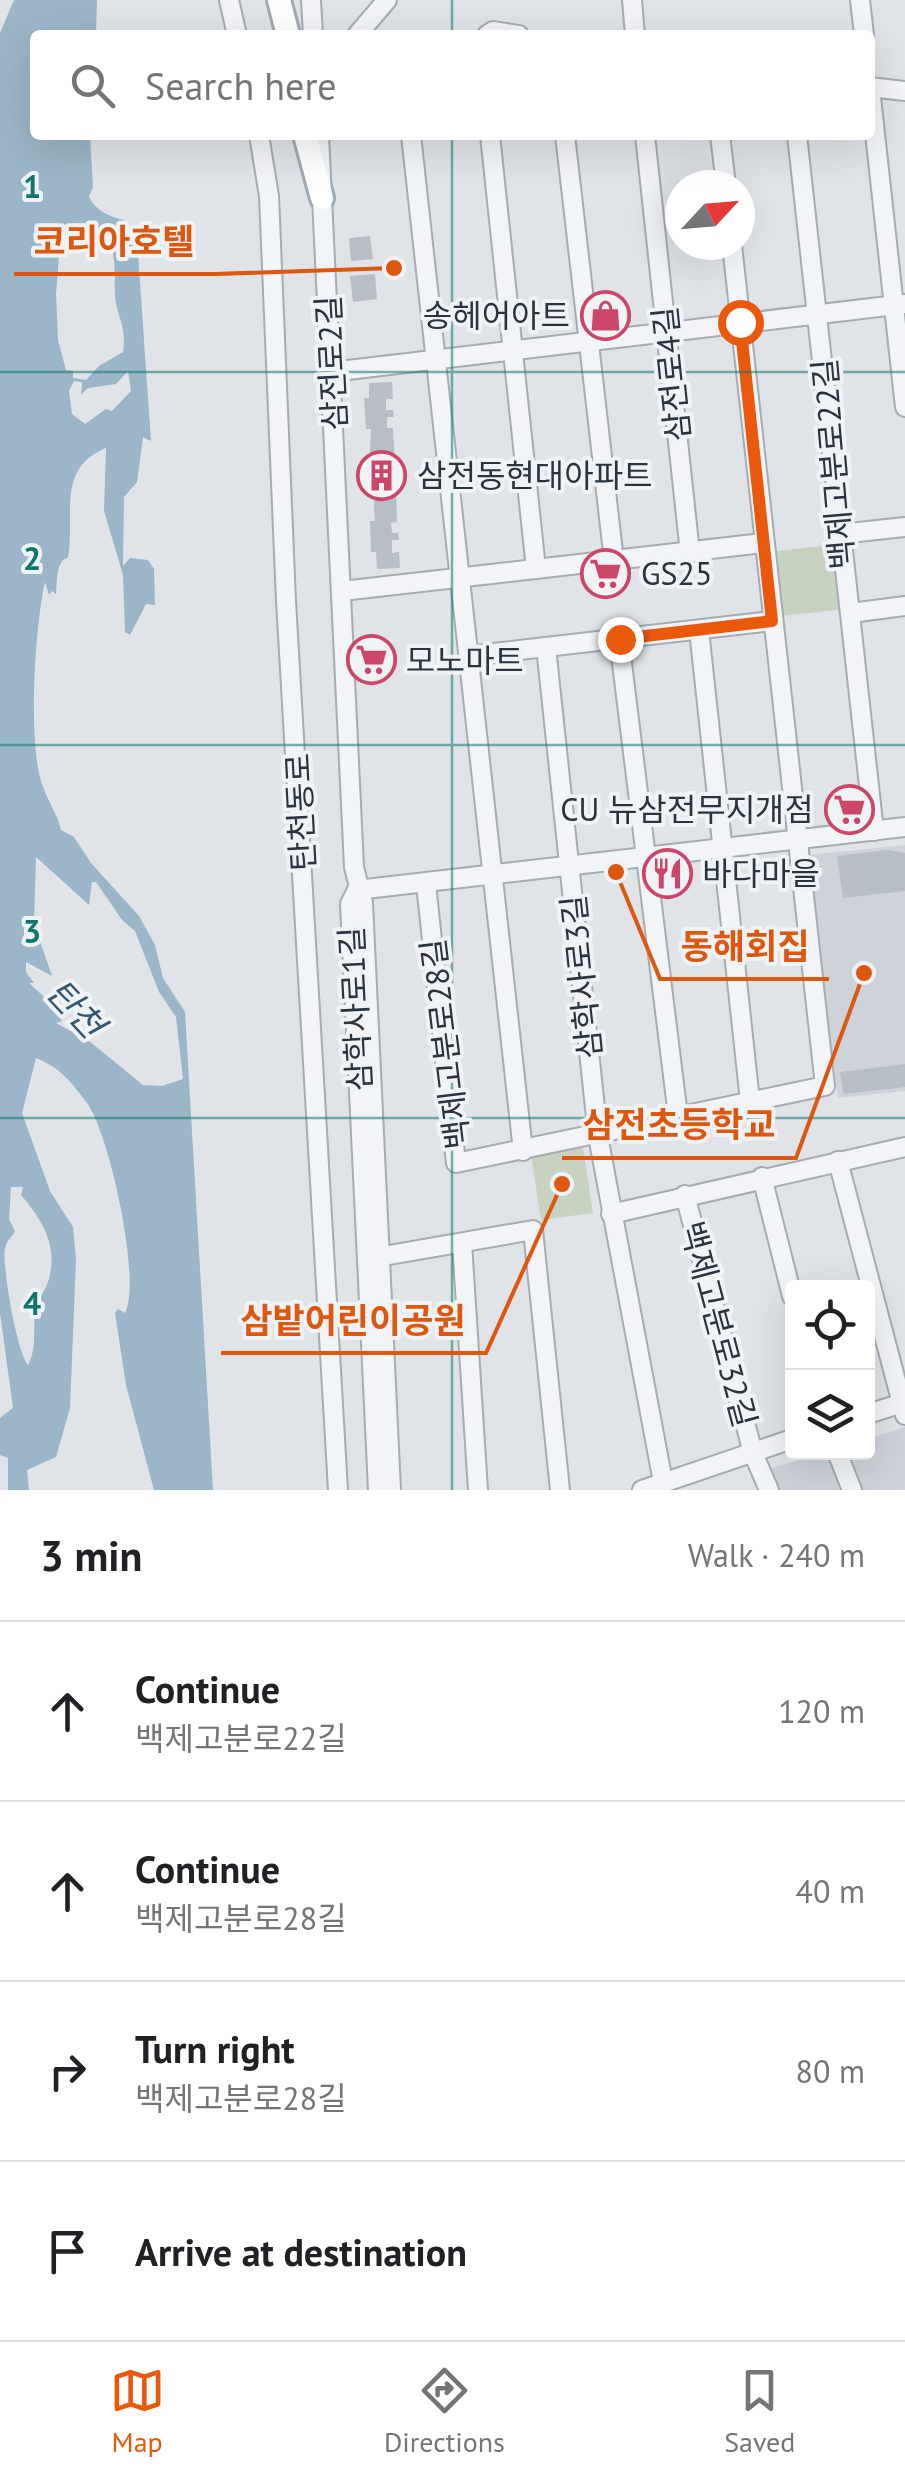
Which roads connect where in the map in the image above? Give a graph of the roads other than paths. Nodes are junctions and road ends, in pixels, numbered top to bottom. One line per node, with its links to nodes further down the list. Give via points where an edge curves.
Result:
1 (229, 0): 7 (street)
2 (279, 0): 8 (main road)
3 (312, 0): 9 (street)
4 (388, 0): 10 (street)
5 (632, 0): 11 (street)
6 (860, 0): 12 (street)
7 (236, 30)
8 (287, 30)
9 (313, 30)
10 (361, 30)
11 (634, 30)
12 (863, 30)
13 (875, 88): 14 (street)
14 (905, 91)
15 (875, 125): 28 (street)
16 (260, 140): 80 (street, 탄천동로, via 269,196)
17 (307, 140): 26 (main road)
18 (319, 140): 26 (street, 삼전로2길)
19 (412, 140): 34 (street)
20 (491, 140): 33 (street)
21 (565, 140): 32 (street)
22 (646, 140): 31 (street, 삼전로4길)
23 (721, 140): 25 (street)
24 (798, 140): 29 (street, 백제고분로22길)
25 (724, 170)
26 (322, 198): 35 (street, 삼전로2길)
27 (734, 260): 30 (street)
28 (899, 305): 29 (street, 백제고분로22길); 36 (street)
29 (819, 313): 30 (street, 백제고분로22길); 38 (street, 백제고분로22길)
30 (740, 322): 31 (street, 백제고분로22길); 39 (street)
31 (667, 331): 32 (street, 백제고분로22길); 40 (street, 삼전로4길)
32 (590, 341): 33 (street, 백제고분로22길); 41 (street)
33 (512, 351): 34 (street, 백제고분로22길); 42 (street)
34 (436, 360): 35 (street, 백제고분로22길); 43 (street)
35 (331, 372): 44 (street, 삼전로2길)
36 (905, 407)
37 (905, 527): 38 (street)
38 (840, 534): 46 (street, 백제고분로22길)
39 (764, 544): 40 (street); 47 (street)
40 (690, 553): 41 (street)
41 (614, 561): 42 (street)
42 (536, 570): 43 (street)
43 (458, 577): 44 (street); 51 (street, 백제고분로28길)
44 (342, 591): 60 (street, 삼전로2길)
45 (905, 606): 46 (street)
46 (851, 613): 53 (street)
47 (772, 621): 48 (street); 54 (street)
48 (699, 630): 49 (street); 55 (street)
49 (620, 639): 50 (street); 56 (street)
50 (546, 647): 51 (street); 57 (street, 삼학사로3길)
51 (468, 656): 58 (street, 백제고분로28길)
52 (905, 827): 53 (street)
53 (874, 831): 54 (street)
54 (800, 840): 55 (street); 61 (street, via 826,1086)
55 (723, 850): 56 (street); 61 (street)
56 (646, 858): 57 (street); 62 (street)
57 (569, 866): 58 (street); 63 (street, 삼학사로3길)
58 (493, 876): 59 (street); 65 (street, 백제고분로28길)
59 (426, 884): 60 (street); 65 (street, 백제고분로28길, via 456,1163)
60 (357, 890): 71 (street, 삼학사로1길, via 363,902)
61 (750, 1101): 62 (street)
62 (678, 1116): 63 (street)
63 (598, 1136): 65 (street); 69 (street, 삼학사로3길)
64 (905, 1148): 66 (street, 백제고분로32길)
65 (523, 1151)
66 (838, 1161): 67 (street, 백제고분로32길); 73 (street)
67 (762, 1177): 68 (street, 백제고분로32길); 72 (street)
68 (685, 1195): 69 (street, 백제고분로32길); 76 (street, 백제고분로32길)
69 (611, 1214): 78 (street, 삼학사로3길)
70 (462, 1242): 71 (street); 83 (street); 84 (street, via 534,1230)
71 (373, 1258): 81 (street, 삼학사로1길); 82 (street, 삼학사로1길)
72 (788, 1280)
73 (904, 1407): 74 (street)
74 (875, 1413)
75 (785, 1442): 76 (street, 백제고분로32길)
76 (753, 1453): 79 (street, 백제고분로32길); 86 (street, 백제고분로32길)
77 (840, 1460): 87 (street)
78 (663, 1482): 79 (street, 백제고분로32길); 85 (street, 백제고분로32길)
79 (688, 1483)
80 (338, 1490)
81 (378, 1490)
82 (391, 1490)
83 (478, 1490)
84 (560, 1490)
85 (642, 1490)
86 (769, 1490)
87 (852, 1490)

